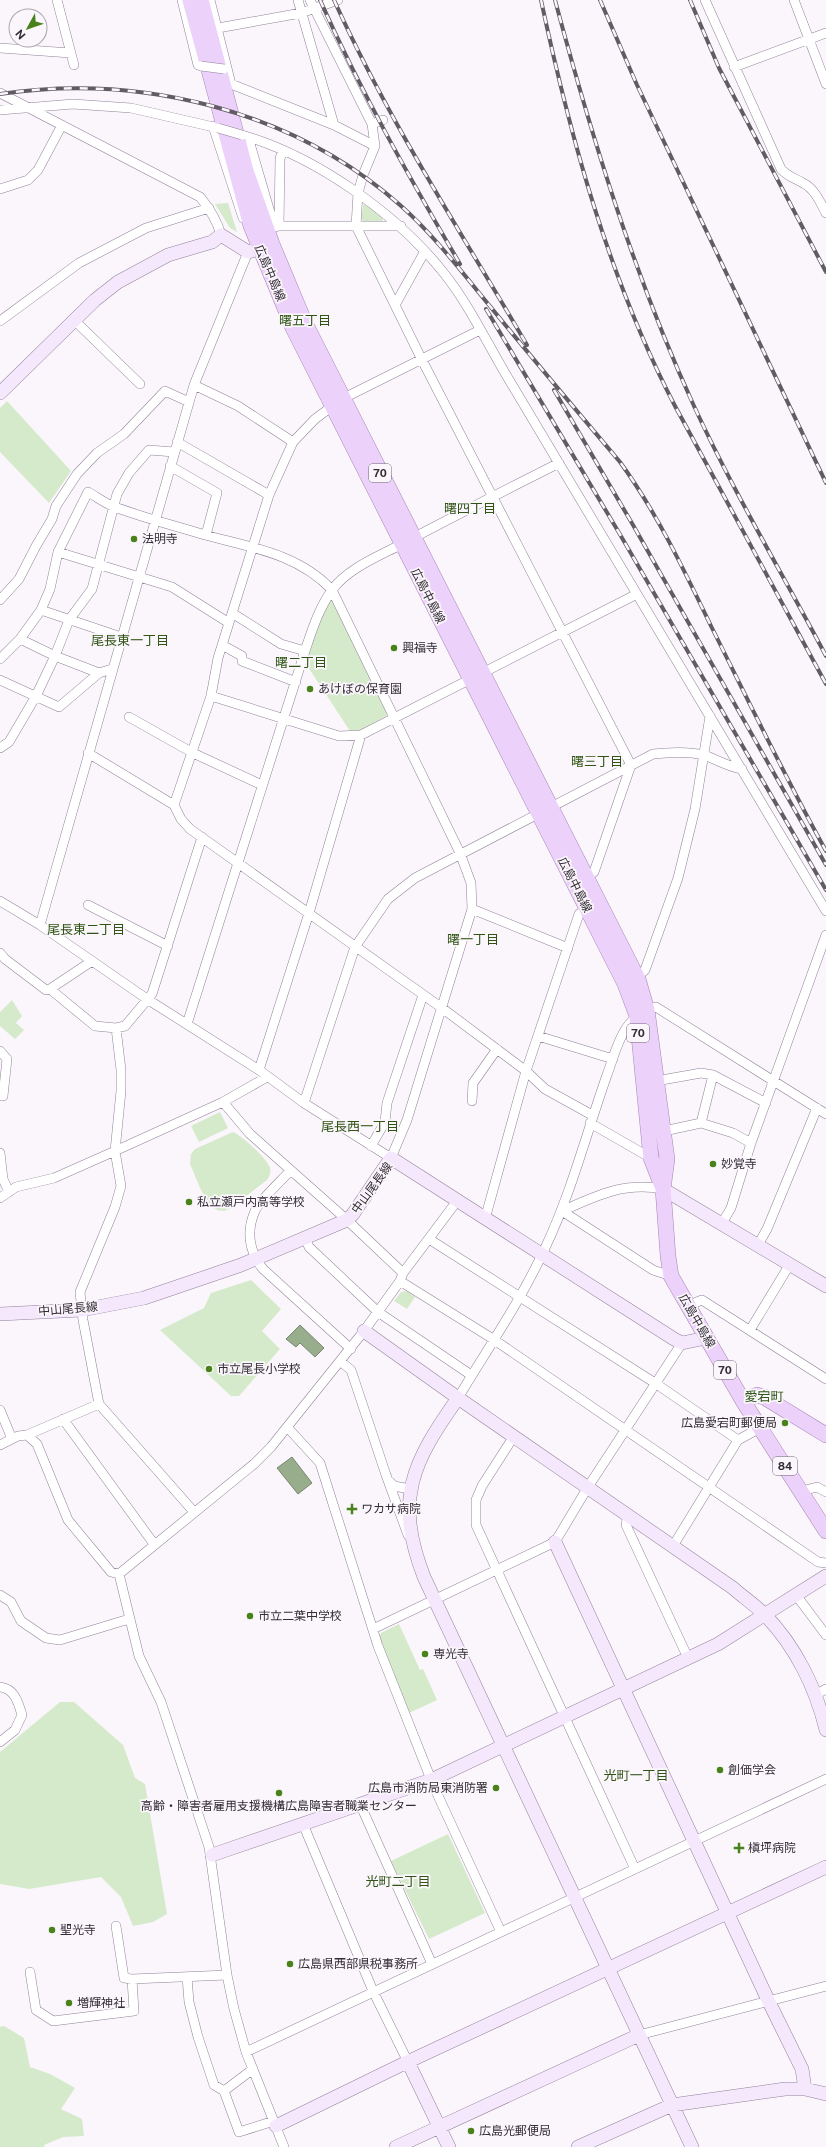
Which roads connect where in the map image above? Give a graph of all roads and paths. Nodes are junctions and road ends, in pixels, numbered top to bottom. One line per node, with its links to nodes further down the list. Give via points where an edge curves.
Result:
1 (57, 0): 17 (street)
2 (182, 0): 20 (street, bridge, via 199,66)
3 (190, 0): 37 (main road, 広島中島線 / 70)
4 (201, 0): 40 (main road, 広島中島線 / 70, via 246,171)
5 (210, 0): 13 (street)
6 (298, 0): 12 (street)
7 (310, 0): 11 (street)
8 (338, 0): 11 (street)
9 (705, 0): 19 (street)
10 (794, 0): 15 (street)
11 (314, 10): 12 (street); 26 (street)
12 (301, 13): 13 (street); 28 (street)
13 (218, 28): 20 (street)
14 (826, 32): 15 (street)
15 (809, 39): 19 (street); 21 (street)
16 (0, 48): 17 (street)
17 (71, 53): 18 (street)
18 (74, 65)
19 (734, 67): 36 (street, via 782,169 815,193)
20 (226, 69): 28 (street, via 231,84)
21 (826, 84)
22 (0, 93): 23 (street)
23 (28, 106): 24 (street); 27 (street); 29 (street, via 73,104 131,108)
24 (0, 110)
25 (383, 120): 26 (street)
26 (372, 124): 31 (street)
27 (62, 125): 33 (street, via 38,170 28,180); 35 (street, via 200,197)
28 (334, 125): 31 (street)
29 (215, 127): 30 (street, bridge); 37 (street, via 241,216)
30 (245, 136): 32 (street); 40 (street)
31 (375, 146): 34 (street)
32 (282, 151): 34 (street); 40 (street)
33 (0, 189)
34 (358, 193): 38 (street); 39 (street)
35 (210, 208): 41 (street); 46 (street, via 146,228 85,260)
36 (826, 212)
37 (251, 226): 42 (main road, 広島中島線 / 70)
38 (356, 226): 39 (street); 40 (street); 44 (street)
39 (401, 226): 43 (street)
40 (273, 227): 42 (main road, 広島中島線 / 70)
41 (221, 235): 42 (street); 45 (street, via 212,242 168,255 142,267 118,282)
42 (260, 248): 50 (street); 53 (main road, 広島中島線 / 70, via 293,328)
43 (424, 251): 44 (street); 47 (street, via 444,272)
44 (394, 305): 48 (street)
45 (74, 320): 49 (street); 51 (street)
46 (0, 321)
47 (480, 330): 48 (street); 57 (street)
48 (422, 360): 53 (street); 60 (street)
49 (140, 384)
50 (194, 385): 52 (street); 55 (street, via 238,406)
51 (0, 393)
52 (189, 402): 54 (street); 71 (street, via 164,391 124,434 97,453 77,474 56,506 52,519 19,579)
53 (337, 403): 55 (street, via 315,419); 64 (main road, 広島中島線 / 70)
54 (177, 442): 56 (street); 59 (street)
55 (293, 442): 59 (street)
56 (174, 452): 58 (street); 61 (street, via 149,450 129,473 117,494)
57 (559, 463): 60 (street); 70 (street)
58 (170, 466): 62 (street); 63 (street, via 217,493)
59 (269, 496): 65 (street)
60 (493, 496): 64 (street); 76 (street)
61 (114, 507): 62 (street); 66 (street, via 88,492); 67 (street)
62 (155, 519): 63 (street); 68 (street)
63 (206, 535): 65 (street)
64 (407, 541): 69 (street, via 343,578); 85 (main road, 広島中島線 / 70)
65 (252, 546): 69 (street, via 309,570); 73 (street)
66 (58, 552): 67 (street); 72 (street, via 50,589)
67 (99, 564): 68 (street); 74 (street, via 92,589)
68 (138, 577): 75 (street, via 172,587); 77 (street)
69 (332, 590): 80 (street, via 316,617); 93 (street)
70 (637, 594): 76 (street); 90 (street)
71 (0, 600)
72 (41, 610): 74 (street); 78 (street)
73 (232, 612): 75 (street); 80 (street, via 281,644)
74 (69, 620): 77 (street); 81 (street)
75 (228, 623): 79 (street)
76 (563, 632): 85 (street); 99 (street)
77 (121, 637): 83 (street)
78 (20, 639): 81 (street); 82 (street)
79 (222, 645): 87 (street, via 242,656 242,661); 89 (street)
80 (305, 651): 87 (street)
81 (55, 656): 84 (street); 88 (street)
82 (0, 659)
83 (112, 669): 84 (street); 96 (street)
84 (99, 673): 88 (street, via 58,707)
85 (477, 677): 93 (street); 103 (main road, 広島中島線 / 70)
86 (0, 680): 88 (street)
87 (296, 682): 92 (street)
88 (36, 696): 95 (street, via 8,742)
89 (211, 696): 92 (street); 97 (street)
90 (710, 716): 98 (street); 100 (street)
91 (129, 717): 97 (street)
92 (283, 718): 94 (street, via 339,736); 101 (street)
93 (395, 719): 94 (street); 105 (street)
94 (361, 735): 113 (street)
95 (0, 748)
96 (88, 753): 102 (street); 114 (street)
97 (193, 753): 101 (street); 102 (street)
98 (703, 755): 99 (street, via 677,752 653,754); 100 (street, via 727,766); 121 (street, via 695,809 678,878 645,970)
99 (631, 765): 103 (street); 107 (street, via 594,872)
100 (742, 769): 112 (street)
101 (262, 786): 106 (street)
102 (174, 805): 104 (street, via 181,819)
103 (545, 810): 105 (street); 107 (main road, 広島中島線 / 70); 110 (main road, 広島中島線 / 70)
104 (202, 837): 106 (street); 116 (street)
105 (460, 853): 111 (street, via 471,883); 117 (street, via 415,878 388,899)
106 (237, 862): 113 (street); 127 (street)
107 (586, 877): 121 (main road, 広島中島線 / 70)
108 (0, 901): 114 (street)
109 (88, 905): 116 (street)
110 (587, 908): 118 (street, via 580,912); 121 (main road, 広島中島線 / 70)
111 (472, 909): 118 (street); 125 (street)
112 (826, 911)
113 (309, 914): 117 (street); 133 (street)
114 (40, 925): 120 (street)
115 (826, 935): 138 (street)
116 (168, 946): 124 (street, via 152,994)
117 (356, 947): 123 (street); 142 (street)
118 (568, 948): 129 (street)
119 (2, 958): 122 (street, via 46,990)
120 (92, 961): 122 (street); 124 (street)
121 (631, 981): 126 (main road, 広島中島線 / 70)
122 (50, 989): 128 (street, via 95,1026)
123 (423, 995): 125 (street); 150 (street, via 388,1103 385,1122)
124 (147, 999): 127 (street); 128 (street, via 125,1026)
125 (442, 1008): 130 (street); 153 (street, via 407,1120)
126 (642, 1013): 132 (street, via 624,1030); 137 (main road, 広島中島線 / 70); 138 (street, via 656,1007); 154 (main road, 広島中島線 / 70)
127 (187, 1024): 133 (street)
128 (116, 1028): 151 (street, via 121,1091)
129 (538, 1036): 132 (street); 134 (street)
130 (497, 1049): 134 (street); 140 (street, via 473,1083)
131 (0, 1051): 139 (street, via 7,1059)
132 (613, 1059): 146 (street)
133 (260, 1070): 136 (street)
134 (526, 1071): 146 (street, via 545,1089); 162 (street)
135 (713, 1075): 137 (street, via 701,1073); 143 (street); 147 (street)
136 (267, 1077): 141 (street); 142 (street)
137 (656, 1081): 148 (main road, 広島中島線 / 70)
138 (774, 1081): 143 (street); 144 (street)
139 (0, 1096)
140 (472, 1101)
141 (222, 1102): 151 (street); 155 (street, via 250,1134)
142 (304, 1103): 150 (street)
143 (766, 1103): 149 (street)
144 (817, 1108): 145 (street); 167 (street)
145 (826, 1114)
146 (591, 1119): 154 (street); 161 (street)
147 (701, 1123): 148 (street); 149 (street, via 733,1133)
148 (664, 1131): 157 (main road, 広島中島線 / 70, via 667,1159)
149 (751, 1143): 164 (street, via 731,1208)
150 (372, 1146): 153 (street)
151 (115, 1151): 158 (street, via 54,1178 16,1187); 176 (street, via 120,1186 115,1207 80,1292)
152 (0, 1153): 156 (street)
153 (391, 1158): 160 (street, 中山尾長線); 163 (street, 中山尾長線)
154 (651, 1158): 157 (main road, 広島中島線 / 70)
155 (290, 1171): 163 (street); 169 (street, via 255,1210 249,1234)
156 (1, 1179): 158 (street)
157 (663, 1189): 161 (street, via 646,1186 605,1192); 164 (street); 171 (main road, 広島中島線 / 70)
158 (9, 1192): 159 (street)
159 (0, 1198)
160 (457, 1201): 162 (street, 中山尾長線); 166 (street)
161 (562, 1210): 168 (street); 171 (street, via 653,1270)
162 (485, 1219): 168 (street, 中山尾長線)
163 (347, 1220): 165 (street, 中山尾長線); 172 (street)
164 (722, 1224): 167 (street)
165 (305, 1238): 169 (street, 中山尾長線); 177 (street, via 309,1247)
166 (429, 1239): 172 (street); 174 (street)
167 (758, 1245): 170 (street)
168 (542, 1255): 174 (street); 183 (street, 中山尾長線)
169 (255, 1259): 176 (street, 中山尾長線, via 144,1298); 184 (street)
170 (790, 1264): 173 (street); 179 (street)
171 (672, 1276): 175 (main road, 広島中島線 / 70)
172 (402, 1277): 177 (street); 182 (street)
173 (826, 1286)
174 (518, 1297): 182 (street); 188 (street)
175 (687, 1306): 179 (street, via 702,1300); 181 (main road, 広島中島線 / 70)
176 (82, 1310): 178 (street, 中山尾長線); 191 (street)
177 (378, 1312): 180 (street); 186 (street)
178 (0, 1314)
179 (750, 1330): 187 (street)
180 (364, 1331): 184 (street); 189 (street)
181 (706, 1338): 183 (street); 190 (main road, 広島中島線 / 70)
182 (493, 1339): 186 (street); 196 (street)
183 (682, 1343): 188 (street)
184 (350, 1348): 185 (street)
185 (340, 1361): 194 (street); 203 (street, via 351,1370)
186 (471, 1375): 189 (street)
187 (826, 1379)
188 (655, 1382): 196 (street); 201 (street)
189 (458, 1398): 198 (street); 206 (street, via 439,1424 424,1452)
190 (743, 1401): 195 (main road, 84); 199 (main road, via 757,1395 764,1397)
191 (99, 1404): 193 (street); 209 (street)
192 (0, 1410): 200 (street)
193 (63, 1419): 197 (street); 213 (street)
194 (288, 1428): 209 (street, via 254,1464); 225 (street, via 320,1464)
195 (760, 1428): 201 (street); 207 (main road, 84)
196 (625, 1430): 204 (street); 205 (street)
197 (27, 1435): 200 (street); 218 (street, via 37,1444 68,1520 111,1572)
198 (514, 1436): 204 (street); 217 (street, via 476,1500 476,1525)
199 (826, 1436)
200 (12, 1439): 202 (street)
201 (738, 1440): 205 (street)
202 (0, 1445)
203 (386, 1475): 206 (street, via 394,1486); 215 (street)
204 (588, 1487): 210 (street); 212 (street)
205 (709, 1488): 214 (street); 216 (street, via 818,1562)
206 (410, 1489): 215 (street, via 409,1523)
207 (802, 1491): 208 (street, via 817,1487); 211 (main road, 84)
208 (826, 1492)
209 (194, 1512): 213 (street)
210 (628, 1515): 214 (street); 227 (street, via 626,1525)
211 (826, 1532)
212 (555, 1542): 217 (street); 229 (street)
213 (154, 1544): 218 (street)
214 (673, 1546): 223 (street, via 733,1588)
215 (414, 1551): 222 (street)
216 (826, 1563)
217 (496, 1571): 222 (street); 232 (street)
218 (119, 1574): 224 (street)
219 (826, 1576): 221 (street)
220 (0, 1595): 224 (street, via 10,1602 21,1621 46,1638 60,1640)
221 (796, 1595): 223 (street); 226 (street)
222 (435, 1600): 225 (street); 235 (street)
223 (764, 1614): 227 (street, via 718,1644); 230 (street)
224 (129, 1619): 241 (street, via 141,1660 161,1702)
225 (373, 1629): 237 (street)
226 (826, 1635)
227 (688, 1658): 229 (street)
228 (0, 1687): 234 (street, via 17,1697 22,1714 15,1730)
229 (622, 1690): 232 (street); 240 (street)
230 (820, 1692): 231 (street)
231 (824, 1715): 233 (street)
232 (564, 1716): 235 (street); 243 (street)
233 (826, 1730)
234 (0, 1742)
235 (504, 1746): 237 (street); 244 (street)
236 (826, 1779): 240 (street)
237 (431, 1780): 238 (street); 247 (street)
238 (360, 1804): 239 (street); 248 (street)
239 (304, 1824): 241 (street); 255 (street)
240 (694, 1841): 243 (street); 245 (street)
241 (212, 1856): 251 (street)
242 (826, 1867): 245 (street)
243 (635, 1869): 244 (street)
244 (573, 1898): 247 (street); 249 (street)
245 (728, 1913): 249 (street); 256 (street)
246 (116, 1926): 253 (street, via 124,1978)
247 (501, 1932): 248 (street)
248 (432, 1964): 255 (street)
249 (608, 1969): 257 (street); 259 (street)
250 (30, 1972): 253 (street, via 36,2010 53,2021 134,2011)
251 (227, 1975): 252 (street); 258 (street)
252 (187, 1977): 253 (street); 262 (street, via 189,2002 198,2037 214,2085)
253 (132, 1979)
254 (826, 1986): 256 (street)
255 (373, 1991): 258 (street); 259 (street)
256 (768, 2000): 257 (street); 261 (street, via 802,2069)
257 (639, 2035): 264 (street); 266 (street)
258 (246, 2052): 260 (street)
259 (408, 2062): 265 (street); 266 (street)
260 (253, 2069): 262 (street); 265 (street)
261 (805, 2089): 263 (street); 264 (street, via 785,2089)
262 (224, 2091): 265 (street, via 239,2132)
263 (826, 2094)
264 (672, 2105): 270 (street); 271 (street)
265 (275, 2124): 267 (street)
266 (439, 2126): 268 (street); 269 (street)
267 (284, 2147)
268 (396, 2147)
269 (449, 2147)
270 (578, 2147)
271 (692, 2147)

